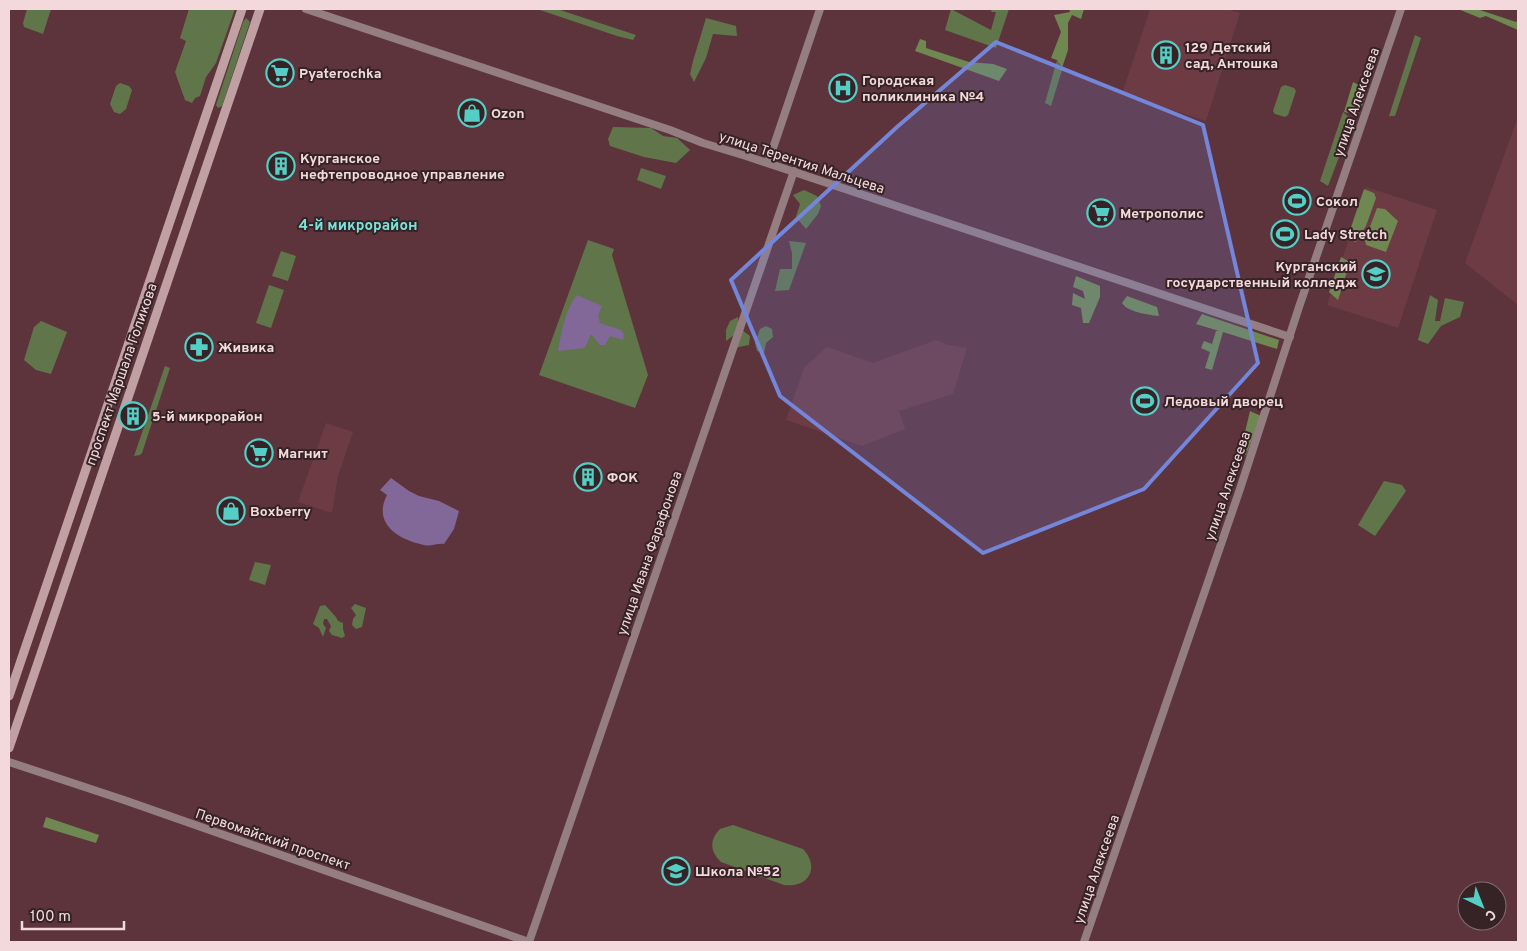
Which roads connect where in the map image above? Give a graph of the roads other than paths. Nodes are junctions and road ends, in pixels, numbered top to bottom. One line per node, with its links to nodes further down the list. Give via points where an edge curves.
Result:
1 (242, 9): 6 (main road, проспект Маршала Голикова)
2 (260, 9): 7 (main road, проспект Маршала Голикова)
3 (306, 9): 8 (street, улица Терентия Мальцева)
4 (820, 9): 8 (street)
5 (1402, 9): 12 (street, улица Алексеева)
6 (206, 113): 7 (main road); 10 (main road, проспект Маршала Голикова)
7 (223, 118): 11 (main road, проспект Маршала Голикова)
8 (768, 163): 9 (street, улица Терентия Мальцева)
9 (794, 172): 12 (street, улица Терентия Мальцева); 16 (street, улица Ивана Фарафонова)
10 (173, 212): 11 (main road); 13 (main road, проспект Маршала Голикова)
11 (190, 217): 14 (main road, проспект Маршала Голикова)
12 (1290, 337): 17 (street, улица Алексеева)
13 (9, 696)
14 (9, 748)
15 (9, 762): 16 (street, Первомайский проспект)
16 (529, 942)
17 (1084, 942)

